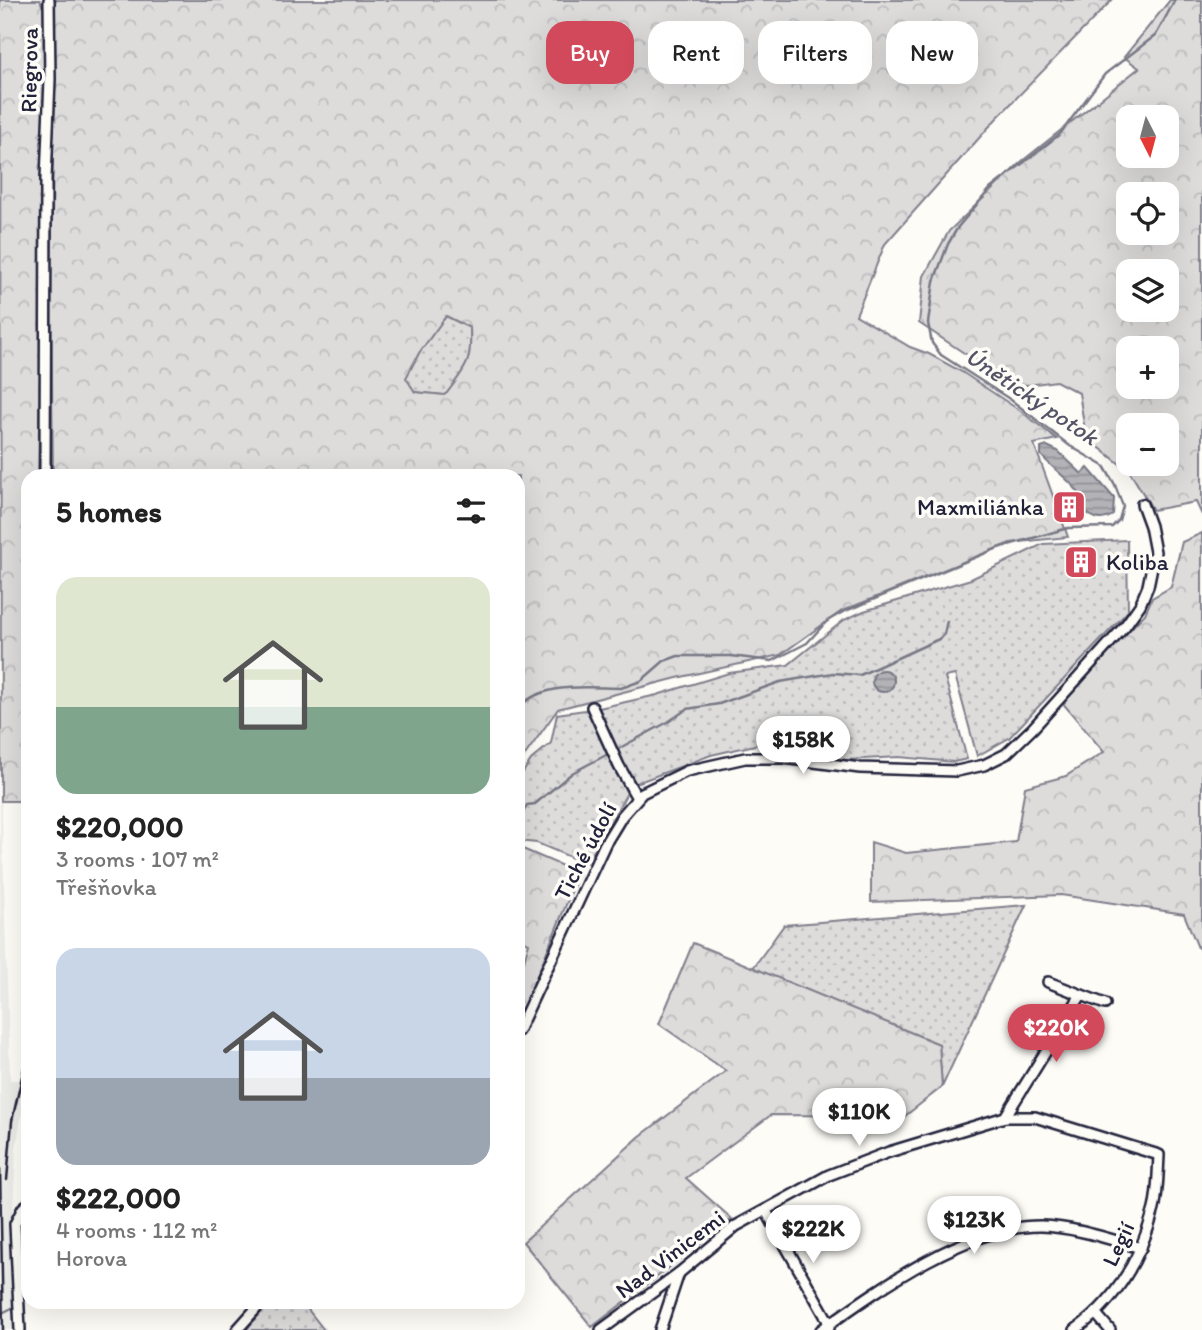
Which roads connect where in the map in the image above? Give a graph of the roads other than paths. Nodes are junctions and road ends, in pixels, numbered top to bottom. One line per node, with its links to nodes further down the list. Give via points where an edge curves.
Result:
1 (49, 0): 2 (street, Riegrova)
2 (45, 469)
3 (1142, 503): 5 (street, Tiché údolí, via 1155,552 1140,605 1006,754 957,771 745,758 687,771)
4 (592, 707): 5 (street)
5 (637, 798): 9 (street, Tiché údolí, via 605,844)
6 (1048, 982): 7 (street)
7 (1081, 995): 8 (street); 10 (street)
8 (1105, 1004)
9 (525, 1016)
10 (1005, 1117): 11 (street, Nad Vinicemi, via 1035,1117); 12 (street, Nad Vinicemi, via 829,1175)
11 (1159, 1155): 14 (street, Legií, via 1154,1207)
12 (766, 1211): 15 (street, Nad Vinicemi, via 736,1226); 18 (street, via 827,1319)
13 (21, 1212): 19 (street, via 15,1224)
14 (1141, 1248): 17 (street, Legií); 18 (street, via 1044,1226 1013,1228 980,1237 917,1267)
15 (679, 1273): 21 (street, Nad Vinicemi); 22 (street)
16 (256, 1309): 20 (street)
17 (1097, 1315): 23 (street, Legií); 24 (street)
18 (826, 1328)
19 (20, 1330)
20 (237, 1330)
21 (601, 1330)
22 (660, 1330)
23 (1075, 1330)
24 (1110, 1330)

